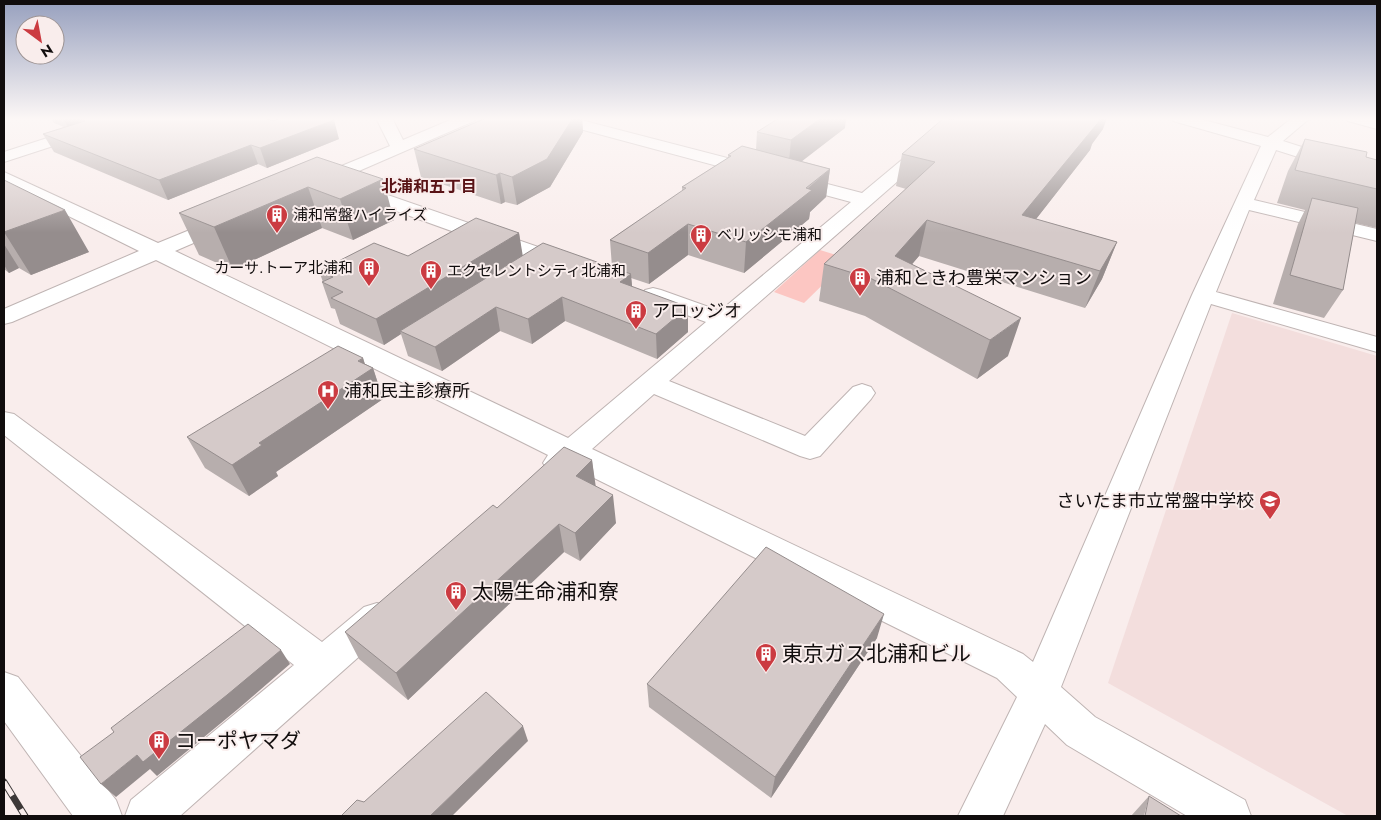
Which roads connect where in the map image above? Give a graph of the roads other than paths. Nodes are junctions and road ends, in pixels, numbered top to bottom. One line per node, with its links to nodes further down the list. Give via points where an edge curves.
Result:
1 (42, 156): 7 (street)
2 (379, 156): 9 (street)
3 (700, 156): 11 (street)
4 (916, 156): 11 (street)
5 (1265, 156): 12 (street)
6 (1312, 156): 8 (street)
7 (5, 173): 15 (street)
8 (1377, 177)
9 (326, 179): 10 (street); 16 (street)
10 (300, 190)
11 (865, 200): 22 (street)
12 (1243, 203): 14 (street); 20 (street)
13 (239, 217): 15 (street)
14 (1377, 235)
15 (156, 252): 21 (street); 25 (street)
16 (544, 256): 17 (street); 18 (street)
17 (580, 269)
18 (519, 272)
19 (634, 288): 22 (street)
20 (1203, 295): 24 (street); 34 (street)
21 (4, 317)
22 (723, 320): 26 (street)
23 (404, 345): 25 (street)
24 (1377, 345)
25 (379, 361): 29 (street)
26 (650, 382): 27 (street, via 810,449); 29 (street)
27 (862, 393)
28 (4, 422): 32 (street)
29 (570, 452): 30 (street); 34 (street, via 1010,666)
30 (538, 480)
31 (397, 601): 32 (street)
32 (322, 664): 36 (street)
33 (4, 690): 35 (street)
34 (1039, 694): 37 (street); 38 (street, via 1081,731)
35 (100, 816)
36 (147, 816)
37 (980, 816)
38 (1229, 816)

